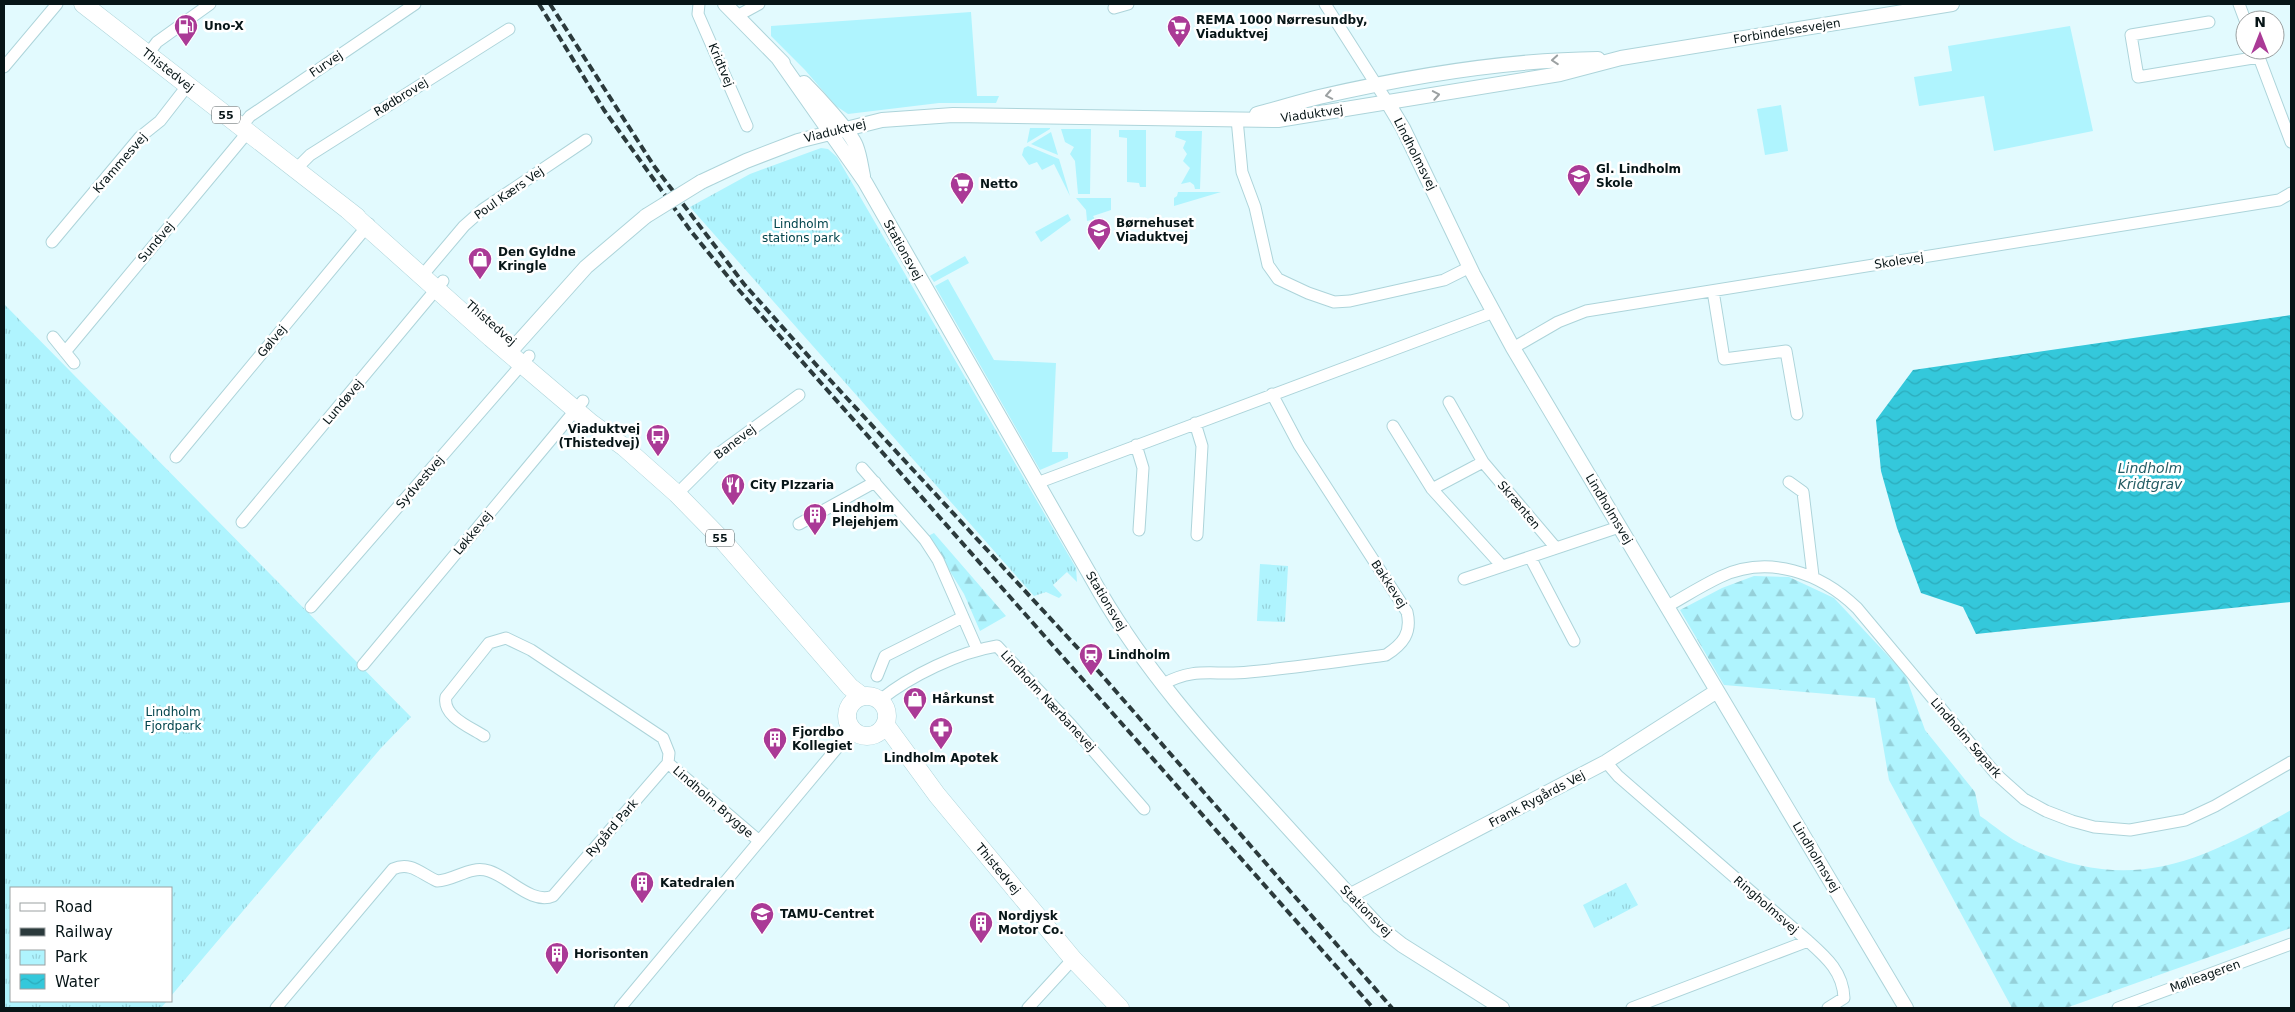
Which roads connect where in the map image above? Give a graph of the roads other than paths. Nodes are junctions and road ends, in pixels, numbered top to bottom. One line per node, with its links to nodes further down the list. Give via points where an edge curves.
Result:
1 (57, 4): 19 (street)
2 (83, 4): 15 (main road, Thistedvej / 55)
3 (210, 4): 15 (street, via 157,42)
4 (415, 4): 25 (street, Furvej, via 250,116)
5 (699, 4): 24 (street, Kridtvej, via 698,14)
6 (725, 4): 12 (street, Stationsvej)
7 (759, 4): 12 (street)
8 (1128, 4): 11 (street)
9 (1325, 4): 21 (street, Lindholmsvej)
10 (1952, 4): 16 (street, Forbindelsesvejen)
11 (1114, 8)
12 (737, 16): 26 (street, Stationsvej, via 778,58)
13 (2209, 22): 17 (street, via 2131,35 2138,77)
14 (509, 29): 29 (street, Rødbrovej, via 310,155)
15 (148, 54): 20 (main road, Thistedvej / 55)
16 (1621, 58): 21 (street, Forbindelsesvejen, one-way to 21, via 1558,59 1499,65); 22 (street, Forbindelsesvejen, one-way to 16, via 1560,74)
17 (2235, 58)
18 (2261, 60): 28 (street)
19 (4, 66)
20 (188, 85): 25 (main road, Thistedvej / 55); 32 (street, Krammesvej)
21 (1377, 86): 22 (street, Lindholmsvej); 23 (street, Viaduktvej, one-way to 23)
22 (1388, 103): 23 (street, Viaduktvej, via 1278,120); 33 (street, Lindholmsvej)
23 (1237, 118): 26 (street, Viaduktvej, via 953,115 882,120); 33 (street, via 1242,172 1255,207 1268,265 1278,279 1334,302 1444,280)
24 (747, 126)
25 (244, 130): 29 (main road, Thistedvej / 55); 40 (street, Sundvej)
26 (837, 130): 41 (street, Viaduktvej, bridge, via 775,149 701,182 646,216 586,267); 55 (street, Stationsvej)
27 (586, 140): 34 (street, Poul Kærs Vej, via 482,210 464,226)
28 (2291, 142)
29 (296, 169): 31 (main road, Thistedvej / 55)
30 (2291, 193): 36 (street, Skolevej, via 2279,200)
31 (367, 226): 34 (main road, Thistedvej / 55, via 403,247); 51 (street, Gølvej)
32 (52, 242)
33 (1470, 267): 37 (street, Lindholmsvej)
34 (425, 273): 35 (main road, Thistedvej / 55)
35 (440, 286): 41 (main road, Thistedvej / 55); 59 (street, Lundøvej)
36 (1713, 291): 39 (street, Skolevej, via 1586,311 1558,322); 47 (street, via 1724,359 1786,351)
37 (1494, 312): 39 (street, Lindholmsvej); 43 (street)
38 (53, 337): 40 (street)
39 (1513, 348): 61 (street, Lindholmsvej)
40 (65, 352): 42 (street)
41 (519, 355): 46 (main road, Thistedvej / 55); 69 (street, Sydvestvej)
42 (74, 363)
43 (1272, 394): 48 (street); 77 (street, Bakkevej, via 1299,445 1407,612 1409,631 1398,648 1386,655 1247,672 1193,672 1181,674)
44 (799, 395): 58 (street, Banevej, via 714,457)
45 (1449, 402): 52 (street, Skrænten)
46 (579, 405): 58 (main road, Thistedvej / 55, via 599,415 624,447); 75 (street, Løkkevej)
47 (1797, 414)
48 (1195, 423): 50 (street); 63 (street, via 1202,446)
49 (1393, 426): 57 (street)
50 (1136, 445): 55 (street); 62 (street, via 1143,468)
51 (176, 457)
52 (1483, 462): 57 (street); 64 (street, Skrænten)
53 (862, 468): 54 (street)
54 (875, 482): 60 (street); 71 (street, via 925,540 938,560)
55 (1036, 482): 77 (street, Stationsvej, via 1118,622)
56 (1789, 482): 67 (street, via 1803,492)
57 (1432, 489): 66 (street)
58 (677, 494): 72 (main road, Thistedvej / 55)
59 (242, 522)
60 (800, 524)
61 (1619, 527): 64 (street); 70 (street, Lindholmsvej)
62 (1139, 530)
63 (1197, 535)
64 (1556, 548): 65 (street)
65 (1530, 557): 66 (street); 73 (street)
66 (1502, 566): 68 (street)
67 (1813, 576): 70 (street, Lindholm Søpark, via 1774,567 1739,570 1721,576); 87 (street, Lindholm Søpark, via 1843,594 1857,608 1996,774 2024,799 2046,811 2114,830 2165,825 2215,806)
68 (1464, 579)
69 (311, 607)
70 (1666, 607): 78 (street, Lindholmsvej)
71 (963, 617): 74 (street); 76 (street, via 885,656)
72 (806, 638): 79 (main road, Thistedvej / 55); 81 (main road, Thistedvej / 55)
73 (1574, 641)
74 (977, 649): 80 (street, Lindholm Nærbanevej, via 908,681); 90 (street, Lindholm Nærbanevej, via 997,646)
75 (364, 665)
76 (877, 676)
77 (1163, 684): 92 (street, Stationsvej, via 1208,740)
78 (1717, 691): 86 (street, Frank Rygårds Vej); 103 (street, Lindholmsvej)
79 (862, 696): 80 (main road, 55); 81 (main road)
80 (880, 700): 82 (main road, via 887,711)
81 (847, 709): 83 (main road, 55, via 846,720)
82 (885, 724): 85 (main road, via 882,730); 89 (main road, Thistedvej)
83 (852, 730): 85 (main road, via 862,736); 91 (street, Lindholm Brygge)
84 (484, 736): 88 (street, via 447,711 444,704 488,643 506,638 530,650 663,738 669,753)
85 (871, 736): 89 (main road, Thistedvej)
86 (1606, 762): 92 (street, Frank Rygårds Vej); 93 (street, Ringholmsvej, via 1618,776)
87 (2291, 762)
88 (668, 763): 91 (street, Lindholm Brygge); 96 (street, Rygård Park, via 549,898 537,897 490,871 471,870 437,881 414,867 406,865 393,869)
89 (937, 795): 95 (main road, Thistedvej)
90 (1144, 809)
91 (758, 840): 97 (street, Lindholm Brygge)
92 (1349, 896): 100 (street, Stationsvej, via 1402,945)
93 (1808, 941): 101 (street, Ringholmsvej); 102 (street, via 1828,959 1839,973 1843,985 1844,998)
94 (2291, 944): 104 (street, Mølleageren)
95 (1073, 959): 98 (street); 99 (main road, Thistedvej)
96 (276, 1008)
97 (620, 1008)
98 (1028, 1008)
99 (1120, 1008)
100 (1502, 1008)
101 (1632, 1008)
102 (1828, 1008)
103 (1906, 1008)
104 (2118, 1008)

